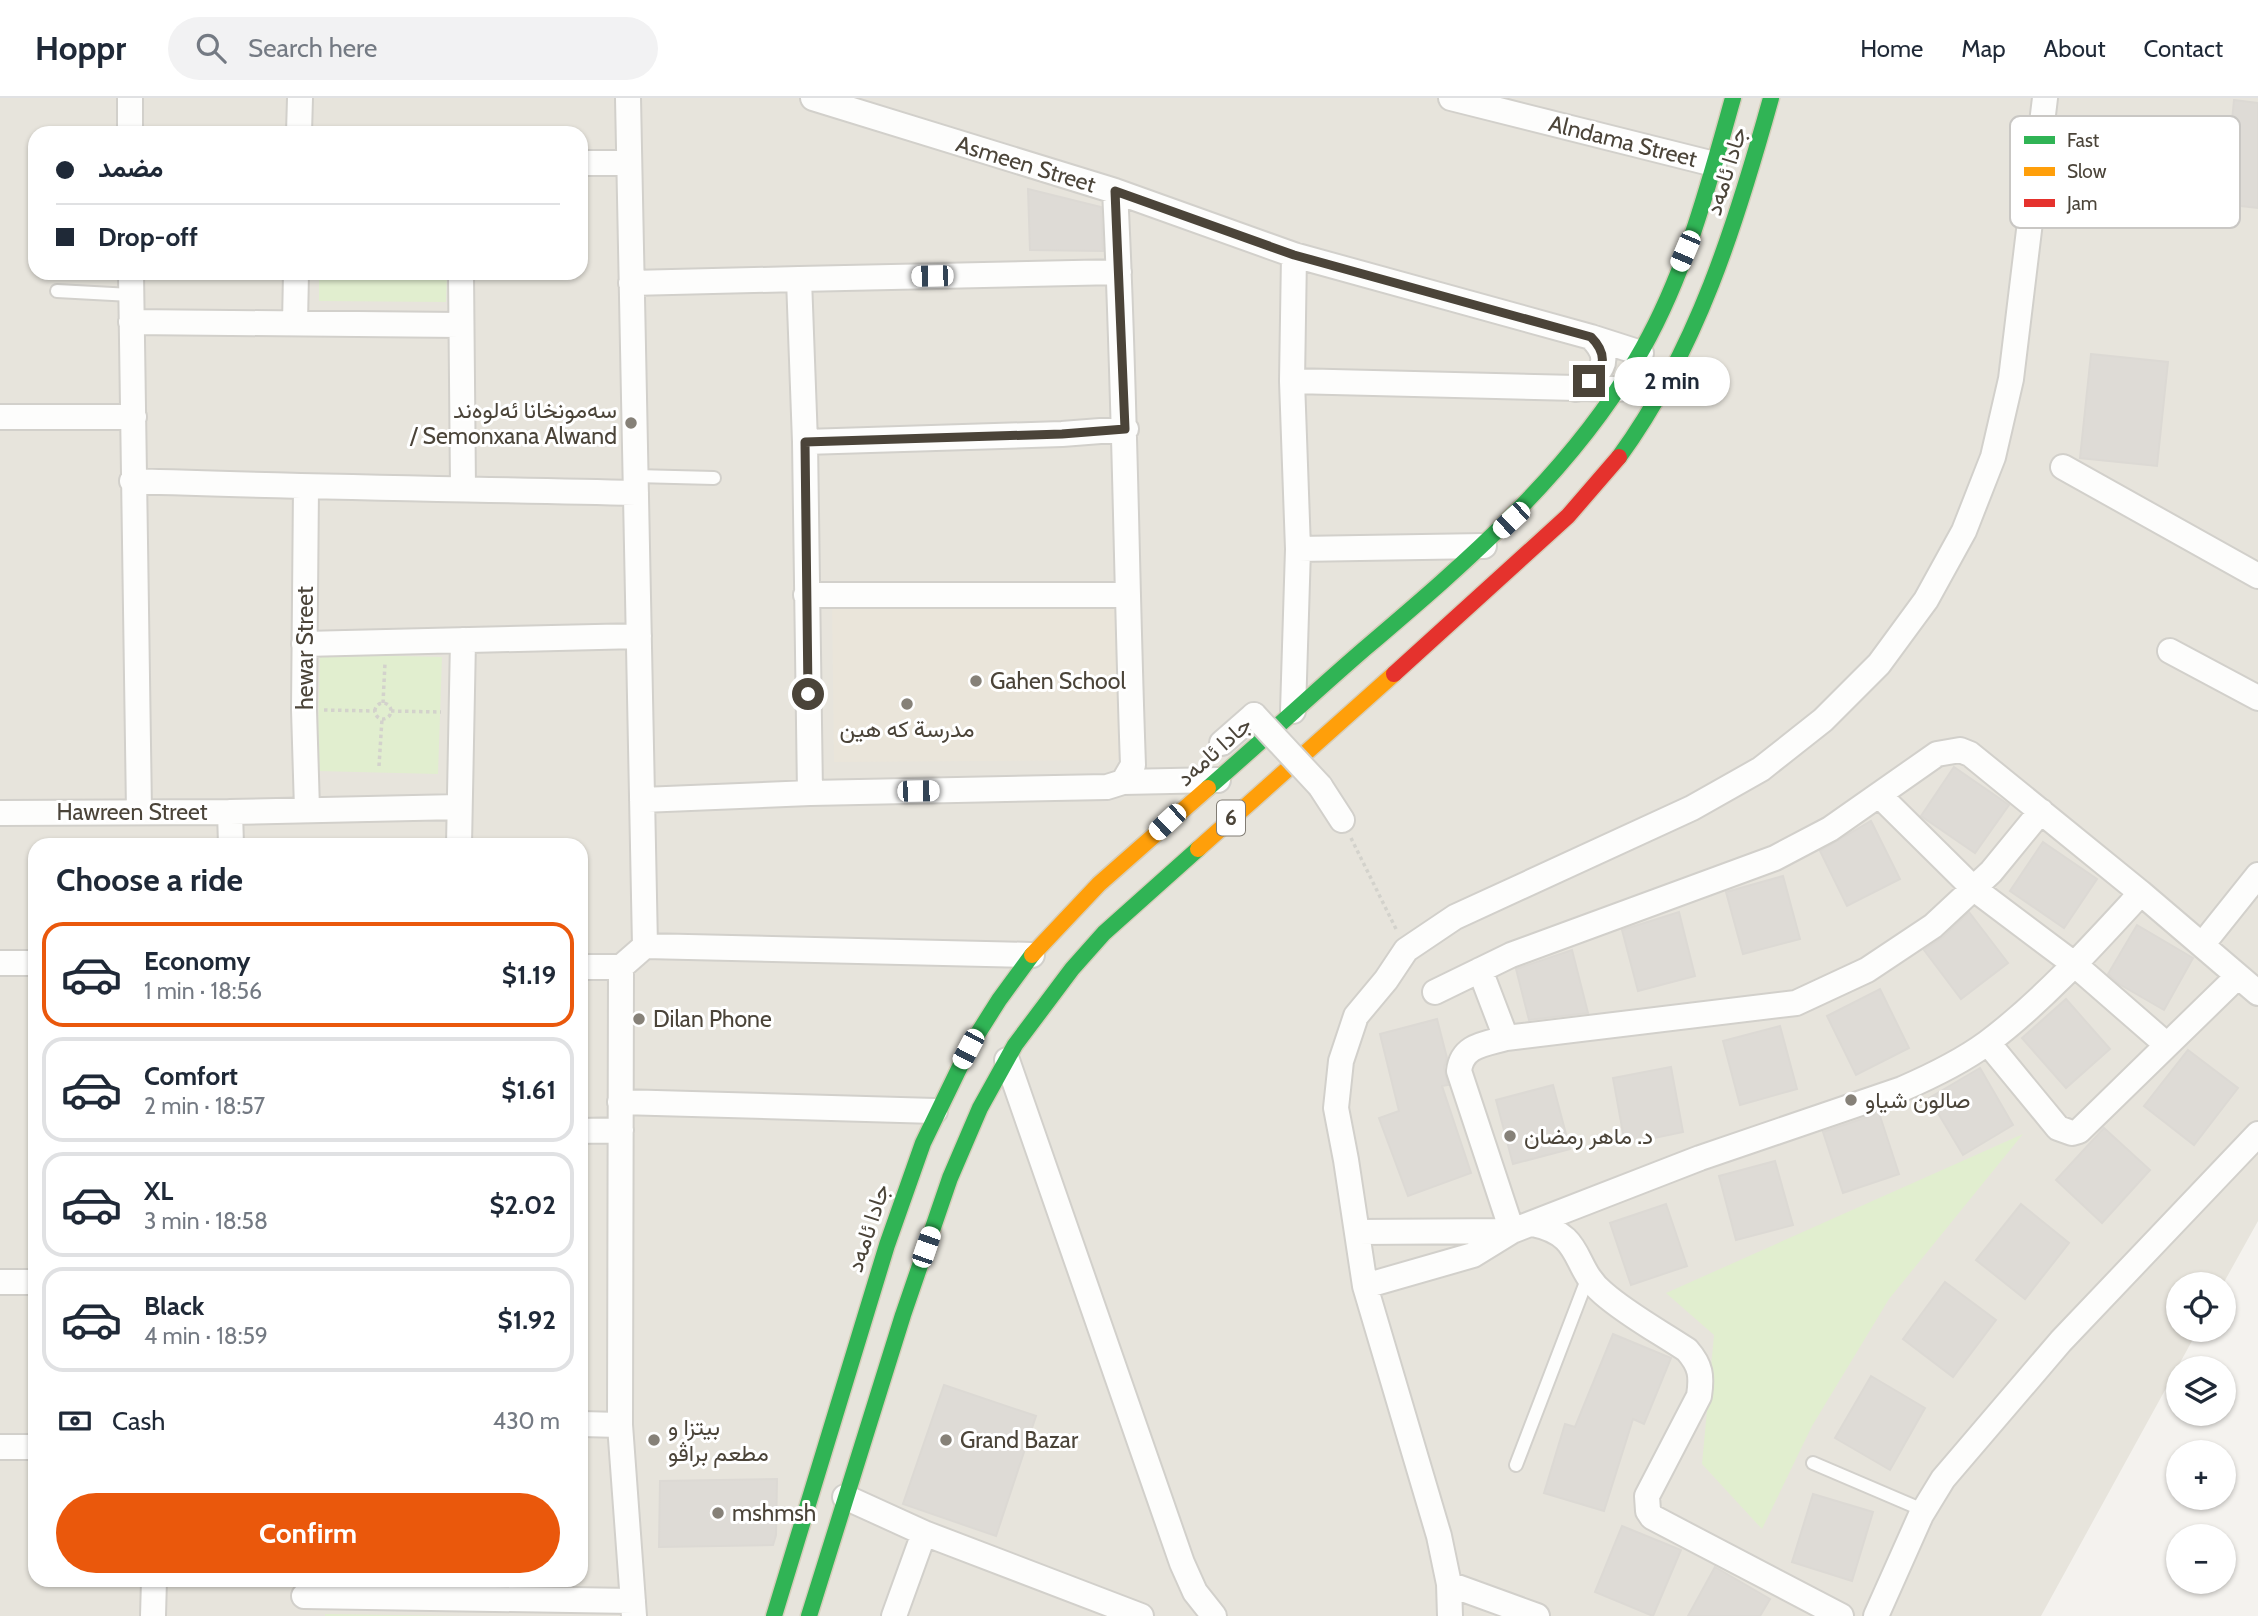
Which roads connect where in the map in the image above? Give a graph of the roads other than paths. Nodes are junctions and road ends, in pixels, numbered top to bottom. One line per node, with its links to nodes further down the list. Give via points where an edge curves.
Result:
1 (130, 98): 10 (street)
2 (300, 98): 11 (street)
3 (628, 98): 13 (street)
4 (813, 98): 15 (street, Asmeen Street)
5 (1451, 98): 14 (street, Alndama Street)
6 (1733, 98): 14 (main road, جادا ئامەد / 6)
7 (1771, 98): 16 (main road, جادا ئامەد / 6)
8 (2045, 98): 9 (street)
9 (2043, 116)
10 (130, 126)
11 (299, 126)
12 (588, 163): 13 (street)
13 (629, 163): 23 (street)
14 (1714, 164): 16 (main road, جادا ئامەد / 6)
15 (1115, 191): 18 (street, Asmeen Street); 19 (street)
16 (1714, 225): 25 (main road, جادا ئامەد / 6); 25 (main road, جادا ئامەد / 6)
17 (2029, 228): 96 (street, via 2011,379 1993,457 1964,531 1926,600 1879,664 1823,720 1760,769 1692,808 1455,917 1406,950 1356,1016 1341,1061 1336,1108)
18 (1294, 255): 30 (street, Asmeen Street); 32 (street)
19 (1119, 272): 20 (street); 37 (street)
20 (799, 279): 23 (street); 38 (street)
21 (296, 280): 28 (street)
22 (461, 280): 29 (street)
23 (631, 283): 42 (street)
24 (131, 284): 26 (lane); 27 (street)
25 (1692, 285): 31 (main road, جادا ئامەد / 6); 89 (main road, جادا ئامەد / 6, via 1661,390 1623,451 1586,498 1104,933 1069,970)
26 (57, 290)
27 (131, 322): 28 (street); 35 (street)
28 (295, 323): 29 (street)
29 (460, 325): 44 (street)
30 (1591, 337): 31 (street, Asmeen Street); 33 (street, via 1602,350 1603,364 1596,376)
31 (1641, 353): 34 (main road, جادا ئامەد / 6)
32 (1292, 381): 33 (street); 46 (street)
33 (1576, 389): 34 (street)
34 (1619, 389): 45 (main road, جادا ئامەد / 6, via 1558,471)
35 (134, 417): 36 (street); 41 (street)
36 (0, 418)
37 (1125, 429): 38 (street); 49 (street)
38 (805, 442): 48 (street)
39 (2063, 467): 47 (street)
40 (714, 478): 42 (lane)
41 (132, 481): 43 (street); 64 (street)
42 (636, 485): 44 (street); 50 (street)
43 (306, 487): 44 (street); 52 (street, hewar Street)
44 (463, 488)
45 (1484, 546): 46 (street); 55 (main road, جادا ئامەد / 6)
46 (1298, 549): 55 (street)
47 (2258, 576)
48 (806, 595): 49 (street); 59 (street)
49 (1127, 595): 58 (street, via 1133,765)
50 (639, 636): 51 (street); 61 (street)
51 (463, 640): 52 (street); 62 (street)
52 (304, 644): 63 (street, hewar Street)
53 (2170, 651): 54 (street)
54 (2258, 698)
55 (1293, 711): 57 (main road, جادا ئامەد / 6)
56 (1222, 743): 68 (street, bridge, via 1254,715 1320,786)
57 (1217, 780): 58 (street); 76 (main road, جادا ئامەد / 6, via 1105,880)
58 (1123, 782): 59 (street, via 1107,787)
59 (810, 793): 61 (street)
60 (1879, 795): 65 (street, via 1937,754 1960,750); 72 (street); 82 (street, via 1830,829 1775,858)
61 (642, 800): 75 (street)
62 (459, 807): 63 (street); 70 (street)
63 (307, 809): 66 (street)
64 (139, 811): 66 (street, Hawreen Street); 67 (street, Hawreen Street)
65 (2040, 811): 72 (street); 73 (street)
66 (230, 812): 69 (street, Hawreen Street)
67 (0, 813)
68 (1342, 821)
69 (231, 838)
70 (459, 838)
71 (2258, 875): 74 (street)
72 (1973, 888): 79 (street); 86 (street, via 1933,926 1867,970 1796,1003)
73 (2141, 893): 74 (street); 79 (street)
74 (2202, 945): 83 (street)
75 (645, 946): 76 (street); 81 (street)
76 (1032, 955): 91 (main road, جادا ئامەد / 6, via 968,1049)
77 (0, 963): 78 (street)
78 (28, 963)
79 (2074, 964): 87 (street); 88 (street)
80 (588, 967): 81 (street)
81 (621, 967): 90 (street)
82 (1480, 970): 84 (street); 86 (street)
83 (2238, 976): 85 (street); 88 (street)
84 (1435, 992)
85 (2258, 993)
86 (1506, 1038): 95 (street, via 1471,1048 1460,1061 1459,1071)
87 (1987, 1043): 88 (street, via 2058,1128 2071,1133 2079,1131); 95 (street, via 1902,1089 1700,1158)
88 (2167, 1045)
89 (1007, 1060): 107 (main road, جادا ئامەد / 6, via 953,1169); 120 (street, via 1182,1563 1195,1592)
90 (620, 1102): 91 (street); 92 (street)
91 (935, 1111): 116 (main road, جادا ئامەد / 6, via 886,1243)
92 (621, 1130): 93 (street); 102 (street)
93 (588, 1131)
94 (2258, 1134): 108 (street, via 2061,1341 1943,1479)
95 (1522, 1228): 96 (street); 97 (street, via 1556,1231 1576,1251); 100 (street, via 1459,1260)
96 (1357, 1232): 100 (street)
97 (1588, 1276): 106 (lane); 123 (street, via 1607,1296 1687,1350 1698,1363 1702,1378 1699,1396 1647,1496 1652,1517)
98 (0, 1282): 99 (street)
99 (28, 1282)
100 (1365, 1286): 110 (street, via 1426,1488)
101 (588, 1424): 102 (street)
102 (620, 1424): 114 (street)
103 (0, 1447): 104 (street)
104 (28, 1447)
105 (1812, 1462): 108 (lane)
106 (1516, 1465)
107 (845, 1497): 109 (street); 117 (main road, جادا ئامەد / 6)
108 (1923, 1510): 124 (street)
109 (924, 1533): 118 (street); 119 (street)
110 (1449, 1584): 121 (street); 122 (street)
111 (154, 1587): 115 (street)
112 (304, 1597): 113 (street)
113 (474, 1607): 114 (street)
114 (633, 1608)
115 (153, 1616)
116 (774, 1616)
117 (809, 1616)
118 (894, 1616)
119 (1141, 1616)
120 (1214, 1616)
121 (1450, 1616)
122 (1537, 1616)
123 (1841, 1616)
124 (1876, 1616)

